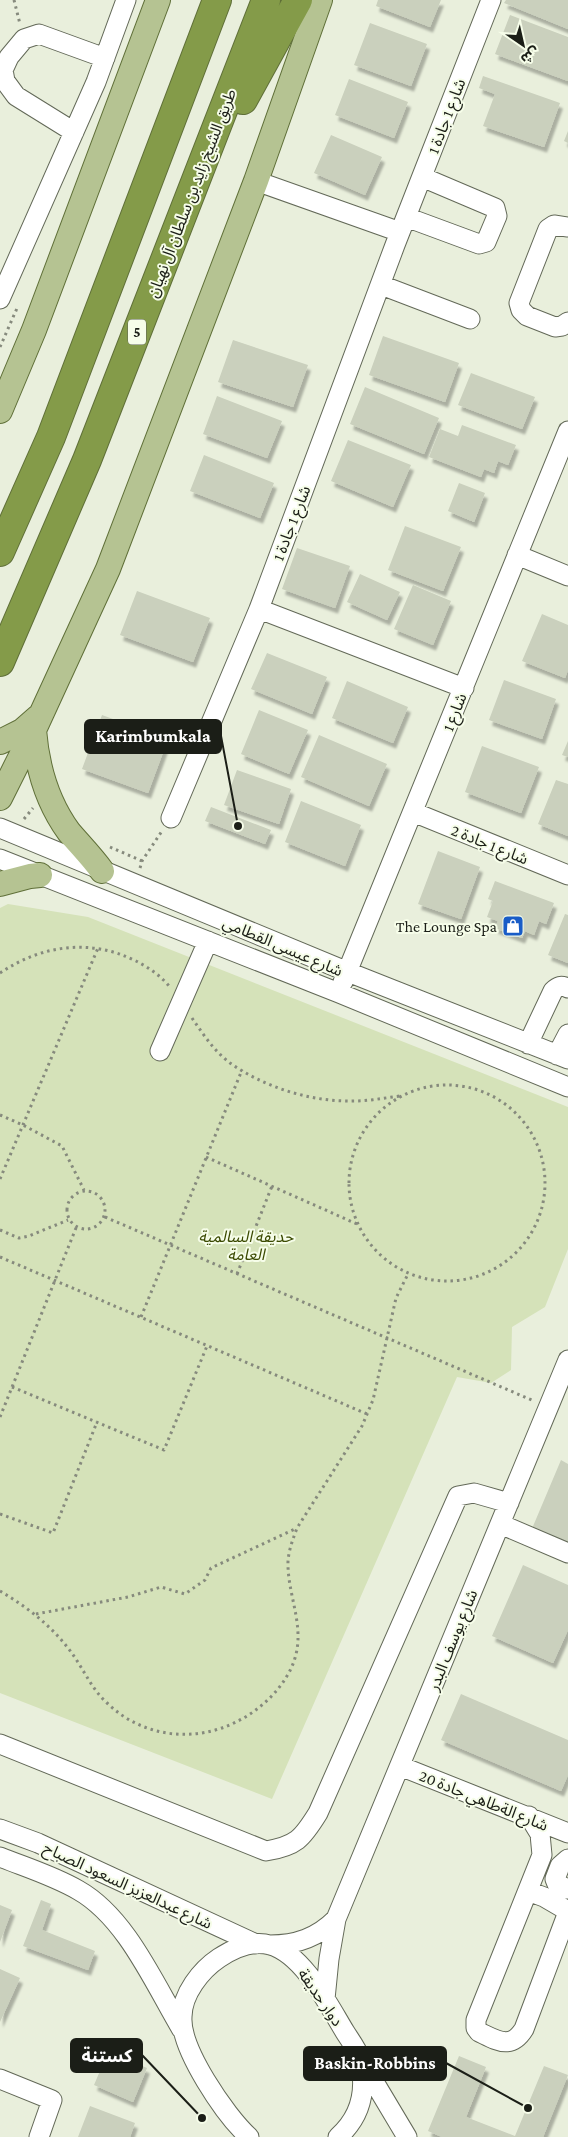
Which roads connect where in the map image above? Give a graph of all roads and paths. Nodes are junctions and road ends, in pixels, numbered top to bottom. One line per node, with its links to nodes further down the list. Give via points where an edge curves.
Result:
1 (126, 0): 9 (street)
2 (158, 0): 20 (main road, via 34,330)
3 (217, 0): 22 (highway, via 51,437)
4 (266, 0): 13 (highway, طريق الشيخ زايد بن سلطان آل نهيان / 5)
5 (298, 0): 13 (highway)
6 (320, 0): 12 (main road)
7 (491, 0): 11 (street, شارع 1 جادة 1)
8 (4, 56): 9 (street, via 24,39 39,34); 10 (street, via 5,81 16,96)
9 (105, 58): 10 (street)
10 (74, 132): 17 (street)
11 (422, 177): 14 (street, شارع 1 جادة 1); 14 (street, via 495,208 498,216 486,242 478,244)
12 (256, 181): 14 (street); 28 (main road, via 108,569)
13 (188, 200): 26 (highway, طريق الشيخ زايد بن سلطان آل نهيان / 5, via 87,460)
14 (403, 224): 16 (street, شارع 1 جادة 1)
15 (568, 227): 19 (street, via 554,225 548,229 519,303 527,316 555,327)
16 (380, 285): 18 (street); 25 (street, شارع 1 جادة 1)
17 (0, 298)
18 (470, 319)
19 (568, 322)
20 (0, 411)
21 (568, 431): 23 (street, شارع 1)
22 (0, 552)
23 (518, 555): 24 (street); 27 (street, شارع 1)
24 (568, 576)
25 (259, 608): 27 (street); 33 (street, شارع 1 جادة 1)
26 (0, 662)
27 (464, 688): 32 (street, شارع 1)
28 (37, 722): 29 (main road); 30 (main road, via 38,761); 31 (main road)
29 (6, 739)
30 (46, 791): 34 (path); 36 (main road, via 70,833)
31 (0, 798)
32 (413, 812): 38 (street, شارع 1 جادة 2); 43 (street, شارع 1)
33 (171, 818): 40 (path, via 142,861)
34 (7, 831): 36 (street, شارع عيسى القطامي)
35 (0, 859): 37 (street, شارع عيسى القطامي)
36 (102, 870): 40 (street, شارع عيسى القطامي)
37 (40, 875): 39 (main road); 41 (street, شارع عيسى القطامي)
38 (568, 875)
39 (0, 884)
40 (136, 884): 43 (street, شارع عيسى القطامي)
41 (208, 941): 46 (street, شارع عيسى القطامي); 47 (street)
42 (98, 948): 44 (path, via 71,946 45,951 17,962); 47 (path, via 148,967); 56 (path)
43 (348, 972): 46 (street, شارع 1); 49 (street, شارع عيسى القطامي)
44 (0, 974)
45 (568, 988): 49 (street, via 557,986 552,991)
46 (339, 993): 53 (street, شارع عيسى القطامي)
47 (182, 1002): 50 (street); 52 (path, via 211,1045)
48 (568, 1034): 51 (street)
49 (528, 1044): 51 (street, شارع عيسى القطامي)
50 (160, 1051)
51 (563, 1057)
52 (242, 1070): 54 (path, via 282,1088 320,1098 353,1101); 57 (path)
53 (568, 1088)
54 (400, 1096): 63 (path, via 380,1111 354,1151 349,1176 350,1200); 69 (path, via 448,1085 473,1088 496,1097 516,1112 531,1131 542,1154 546,1179 544,1203 535,1227 522,1248 503,1264 481,1276 457,1281 432,1281)
55 (0, 1115): 56 (path)
56 (23, 1125): 58 (path); 60 (path, via 62,1146)
57 (206, 1158): 59 (path); 66 (path)
58 (0, 1179)
59 (272, 1186): 63 (path); 68 (path)
60 (84, 1190): 61 (path, via 102,1198 106,1207); 62 (path, via 68,1201)
61 (105, 1217): 64 (path, via 98,1226 87,1230); 66 (path)
62 (68, 1220): 64 (path); 65 (path, via 19,1238)
63 (357, 1224): 69 (path, via 369,1244 387,1262)
64 (76, 1228): 70 (path)
65 (0, 1230)
66 (170, 1245): 68 (path); 71 (path)
67 (0, 1257): 70 (path)
68 (237, 1274): 72 (path)
69 (408, 1274): 72 (path, via 396,1298)
70 (55, 1281): 71 (path); 75 (path)
71 (141, 1317): 73 (path)
72 (386, 1338): 76 (path); 77 (path)
73 (207, 1346): 77 (path); 79 (path, via 164,1450)
74 (568, 1360): 76 (street, شارع يوسف البدر)
75 (12, 1387): 78 (path); 79 (path)
76 (548, 1408): 80 (street, شارع يوسف البدر)
77 (367, 1414): 83 (path)
78 (0, 1417)
79 (98, 1422): 81 (path, via 53,1533)
80 (509, 1503): 82 (street, شارع يوسف البدر); 87 (street, via 474,1492 458,1496 318,1813 308,1830 288,1847 266,1851)
81 (0, 1514)
82 (500, 1524): 84 (street); 88 (street, شارع يوسف البدر)
83 (298, 1528): 86 (path, via 211,1568 206,1580 185,1594 161,1587 128,1597); 86 (path, via 288,1561 299,1640 295,1659 264,1704 228,1726 207,1733 169,1734 125,1718 104,1701 71,1652)
84 (568, 1553)
85 (0, 1590): 86 (path)
86 (36, 1614)
87 (0, 1744)
88 (400, 1766): 89 (street, شارع الةطاهي جادة 20); 97 (street, شارع يوسف البدر)
89 (528, 1816): 91 (street, شارع الةطاهي جادة 20); 95 (street, via 540,1834 542,1855)
90 (0, 1829): 98 (street, شارع عبدالعزيز السعود الصباح)
91 (568, 1833)
92 (0, 1857): 100 (street, شارع عبدالعزيز السعود الصباح, via 77,1889 104,1909 126,1935)
93 (568, 1859): 94 (street, via 560,1866 555,1879 557,1884)
94 (568, 1889)
95 (528, 1891): 96 (street); 96 (street, via 476,2020 479,2032 506,2043 519,2037)
96 (568, 1912)
97 (336, 1919): 98 (street, شارع يوسف البدر, via 328,1928 306,1940); 99 (street, شارع يوسف البدر)
98 (262, 1944): 99 (street, دوار حديقة, via 288,1954); 100 (street, via 227,1954 200,1975 184,2004 181,2017)
99 (325, 1999): 101 (street, دوار حديقة)
100 (185, 2035): 103 (street, via 197,2064)
101 (361, 2058): 107 (street, دوار حديقة, via 363,2084 359,2107 354,2119); 108 (street)
102 (0, 2079): 104 (street, via 52,2100)
103 (227, 2113): 105 (street); 106 (street)
104 (40, 2137)
105 (231, 2137)
106 (249, 2137)
107 (338, 2137)
108 (406, 2137)

